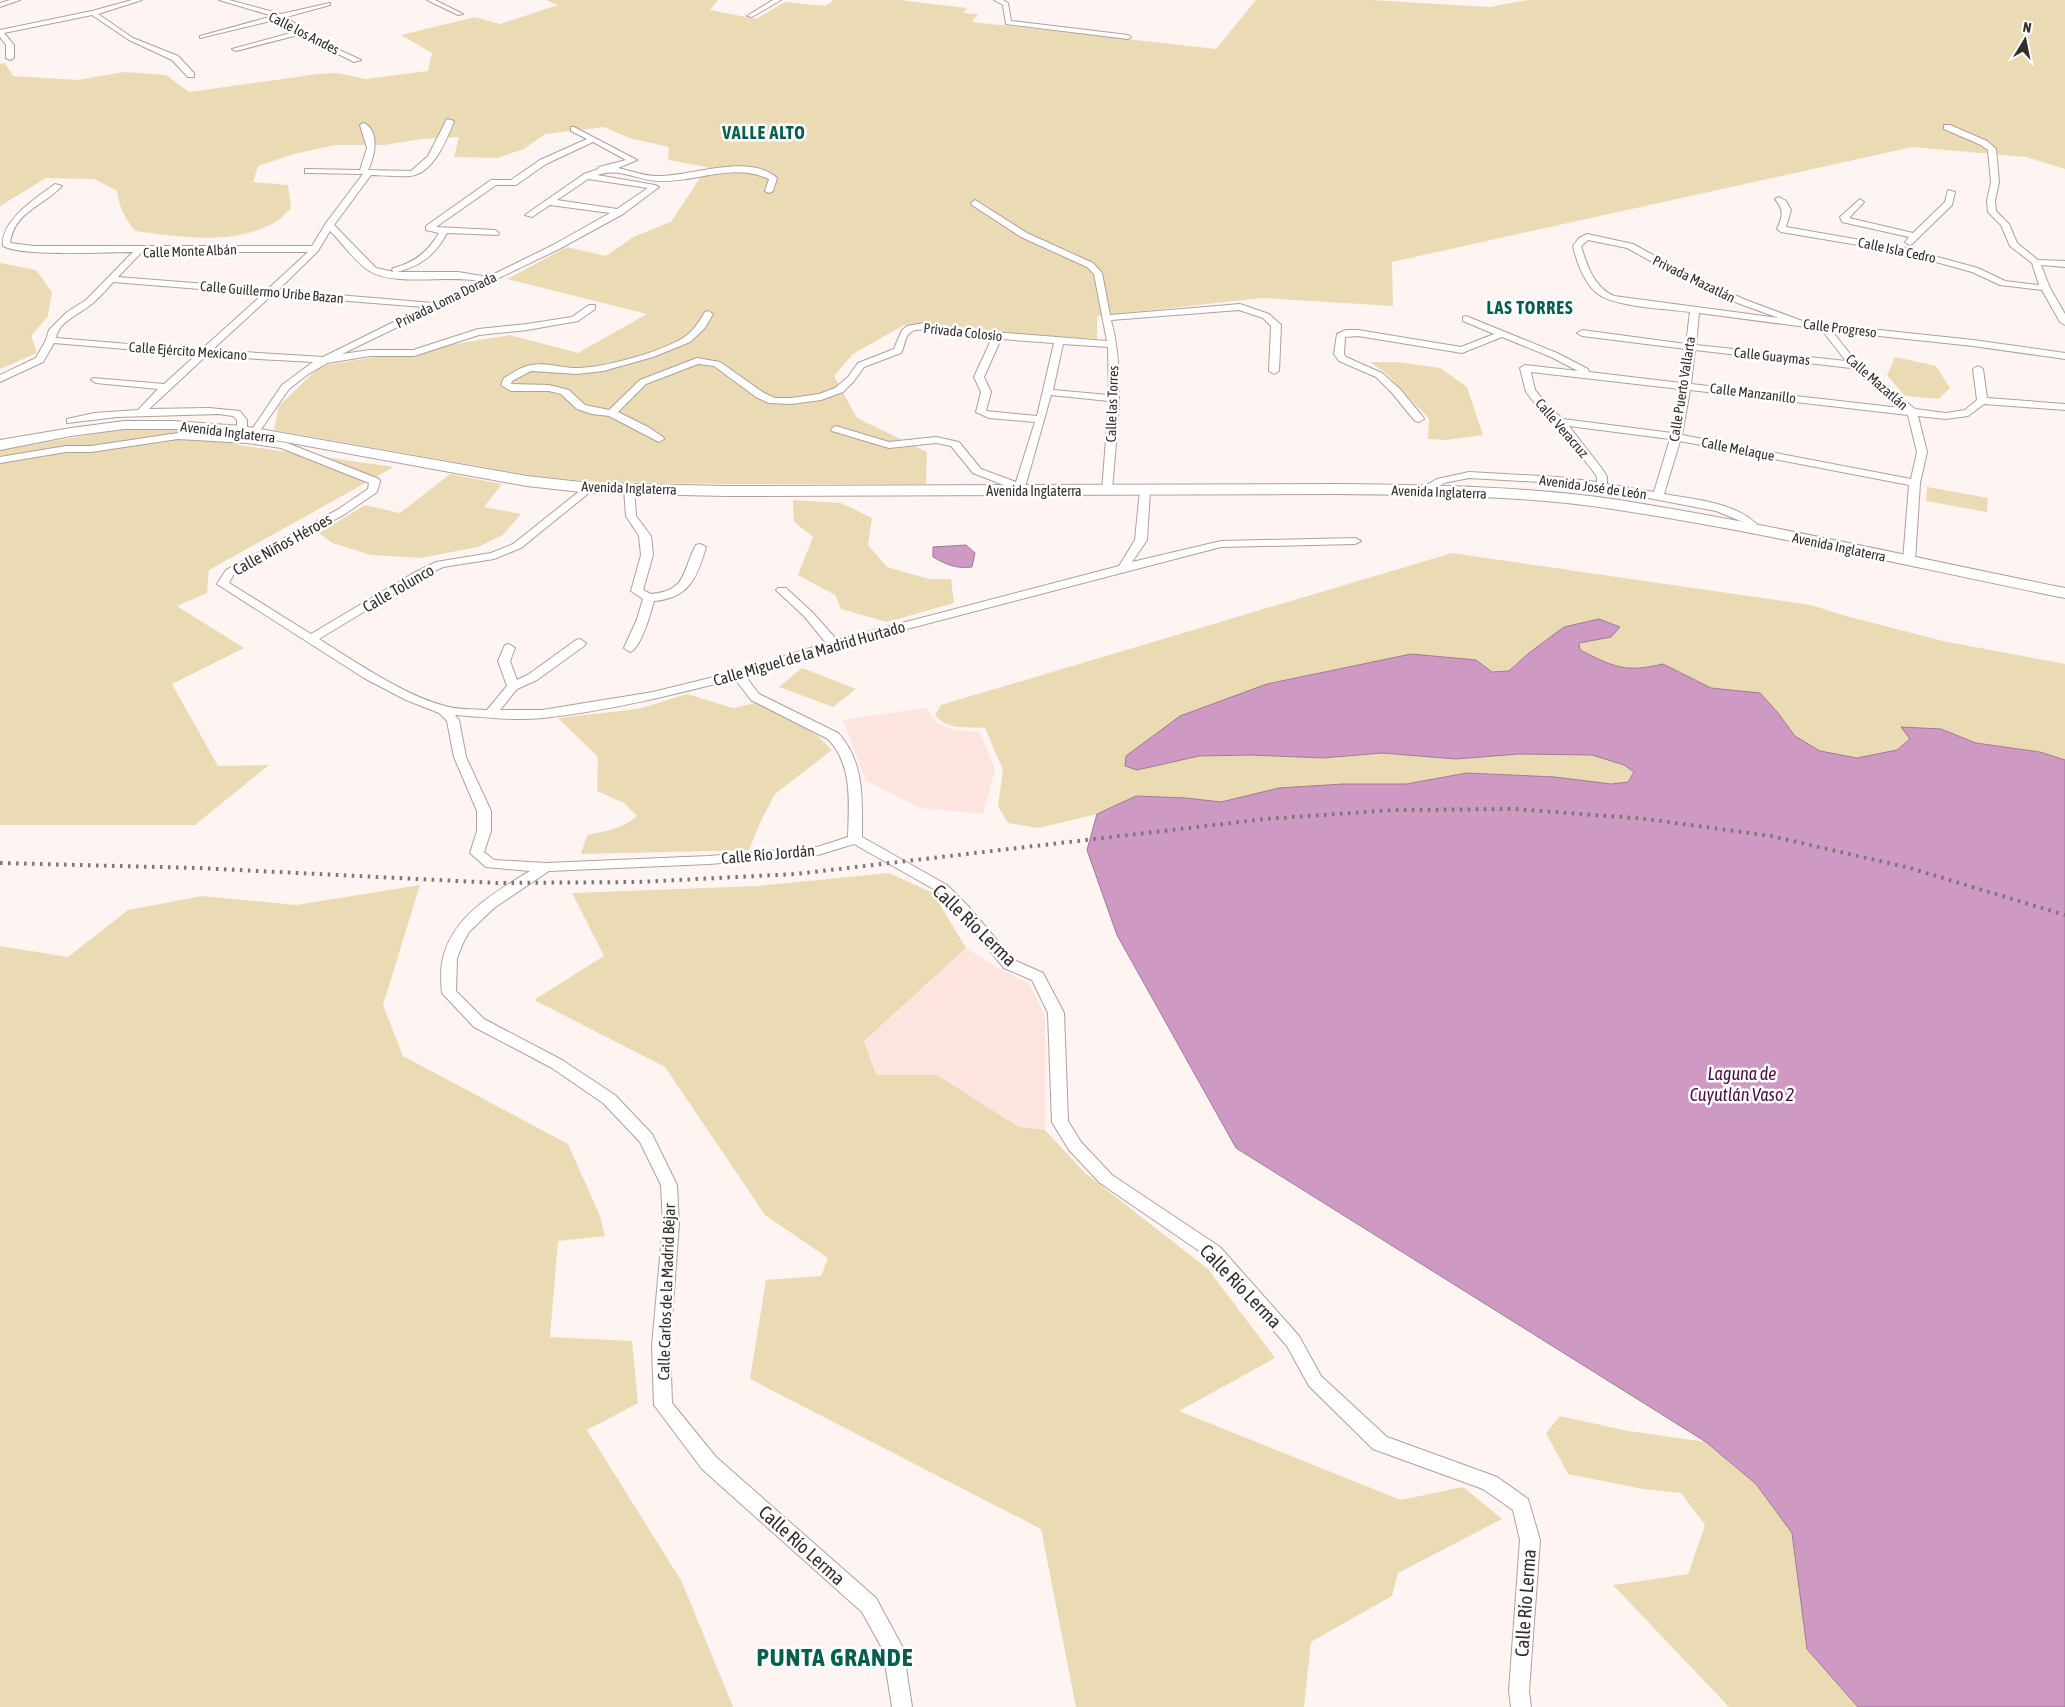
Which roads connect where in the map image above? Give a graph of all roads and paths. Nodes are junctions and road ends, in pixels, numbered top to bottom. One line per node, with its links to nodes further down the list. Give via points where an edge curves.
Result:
1 (17, 0): 8 (street)
2 (139, 0): 9 (street)
3 (222, 0): 11 (street, Calle los Andes)
4 (430, 0): 10 (street)
5 (778, 0): 12 (street)
6 (997, 0): 16 (street, via 1006,4 1008,23)
7 (328, 4): 11 (street)
8 (0, 5)
9 (93, 13): 13 (street); 20 (street, via 131,39 175,58)
10 (460, 14)
11 (278, 16): 14 (street, Calle los Andes); 15 (street)
12 (750, 16)
13 (0, 32): 18 (street, via 10,45)
14 (303, 32): 17 (street); 19 (street, Calle los Andes)
15 (202, 37)
16 (1128, 37)
17 (236, 49)
18 (10, 58)
19 (357, 60)
20 (191, 74)
21 (450, 121): 28 (street, via 446,134 421,169 413,173)
22 (364, 125): 28 (street, via 372,147)
23 (1947, 127): 46 (street, via 1992,149 1995,182 1992,212 2005,224 2014,244)
24 (574, 129): 25 (street)
25 (591, 140): 26 (street, via 633,160); 40 (street, via 543,162 513,183 494,182 428,228)
26 (602, 169): 29 (street); 31 (street, via 658,179 728,171 759,172 773,178)
27 (308, 171): 28 (street)
28 (366, 172): 39 (street)
29 (587, 176): 34 (street); 37 (street, Privada Loma Dorada, via 655,187)
30 (58, 186): 44 (street, via 13,220 6,234 6,244 34,249)
31 (769, 192)
32 (1951, 192): 42 (street, via 1949,203)
33 (1779, 199): 45 (street, Calle Isla Cedro, via 1786,204 1788,215 1781,229)
34 (548, 202): 37 (street); 38 (street)
35 (1860, 202): 42 (street, via 1844,220)
36 (974, 203): 58 (street, Calle las Torres, via 1024,235 1090,265 1098,273)
37 (620, 212): 50 (street, Privada Loma Dorada)
38 (529, 215)
39 (329, 225): 43 (street); 48 (street, via 370,268)
40 (444, 231): 41 (street); 48 (street, via 425,258 410,267)
41 (495, 233)
42 (1915, 236): 45 (street)
43 (315, 249): 44 (street, Calle Monte Albán); 52 (street)
44 (140, 250): 49 (street, Calle Monte Albán)
45 (1901, 250): 51 (street, Calle Isla Cedro, via 1975,270 2003,283)
46 (2036, 262): 47 (street); 51 (street)
47 (2065, 264)
48 (378, 272): 50 (street)
49 (111, 279): 52 (street, Calle Guillermo Uribe Bazan); 66 (street, Calle Monte Albán, via 52,332)
50 (488, 280): 54 (street, Privada Loma Dorada)
51 (2045, 288): 60 (street)
52 (270, 293): 54 (street, Calle Guillermo Uribe Bazan); 70 (street)
53 (1614, 299): 56 (street, Calle Progreso); 61 (street, Privada Mazatlán, via 1599,291 1579,256 1577,246 1582,240 1587,238 1630,246 1667,268 1743,302)
54 (432, 306): 72 (street, Privada Loma Dorada)
55 (592, 307): 72 (street, via 575,319 478,332 414,353 370,353)
56 (1695, 310): 61 (street, Calle Progreso); 69 (street, Calle Puerto Vallarta)
57 (708, 314): 88 (street, via 701,328 686,340 650,355 603,368 577,371 529,368 507,380 506,385 511,388 549,388 565,392 581,408)
58 (1106, 318): 68 (street, Calle las Torres); 76 (street, via 1240,307 1266,316 1276,325)
59 (1466, 319): 64 (street, Calle Manzanillo)
60 (2065, 322)
61 (1801, 323): 62 (street, Calle Progreso)
62 (1824, 327): 71 (street, Calle Progreso); 73 (street, Calle Mazatlán)
63 (1582, 333): 69 (street, Calle Guaymas)
64 (1502, 334): 77 (street, Calle Manzanillo); 90 (street, via 1462,350 1358,333 1340,336 1342,359 1379,375)
65 (998, 336): 67 (street, Privada Colosio); 88 (street, Privada Colosio, via 926,326 910,328 904,332 898,351 861,365 839,390 821,397 792,401 760,396 718,364 697,361 643,382); 89 (street, via 979,377 986,392 980,412 989,416)
66 (51, 340): 70 (street, Calle Ejército Mexicano); 78 (street, Calle Monte Albán, via 40,360)
67 (1059, 341): 68 (street, Privada Colosio); 82 (street)
68 (1113, 344): 83 (street, Calle las Torres)
69 (1690, 347): 73 (street, Calle Guaymas); 80 (street, Calle Puerto Vallarta)
70 (206, 353): 72 (street, Calle Ejército Mexicano); 81 (street)
71 (2065, 356)
72 (325, 360): 94 (street, Privada Loma Dorada, via 292,381)
73 (1854, 364): 86 (street, Calle Mazatlán)
74 (1525, 368): 77 (street, Calle Manzanillo); 92 (street, Calle Veracruz, via 1530,390)
75 (1978, 368): 84 (street)
76 (1274, 371)
77 (1595, 376): 80 (street, Calle Manzanillo)
78 (0, 379)
79 (96, 380): 81 (street)
80 (1686, 385): 86 (street, Calle Manzanillo); 95 (street, Calle Puerto Vallarta)
81 (168, 387): 87 (street)
82 (1047, 392): 83 (street); 89 (street)
83 (1114, 398): 106 (street, Calle las Torres)
84 (1982, 401): 85 (street); 86 (street, Calle Manzanillo, via 1968,413 1946,416)
85 (2065, 407)
86 (1912, 412): 99 (street, Calle Mazatlán, via 1922,452)
87 (141, 413): 91 (street, via 92,416); 94 (street, via 236,412)
88 (611, 413): 96 (street)
89 (1041, 419): 102 (street)
90 (1419, 419)
91 (71, 421)
92 (1560, 422): 95 (street, Calle Melaque); 100 (street, Calle Veracruz, via 1598,470)
93 (836, 429): 102 (street, via 889,445 936,440 955,444 977,471)
94 (249, 435): 97 (main road, Avenida Inglaterra, via 173,425 124,425); 98 (street, via 178,436); 101 (main road, Avenida Inglaterra, via 527,481); 116 (street, Calle Niños Héroes, via 375,481 373,490 341,512 225,577 223,584)
95 (1676, 437): 99 (street, Calle Melaque); 107 (street, Calle Puerto Vallarta)
96 (659, 439)
97 (0, 445)
98 (0, 460)
99 (1915, 484): 111 (street, Calle Mazatlán)
100 (1602, 486): 105 (street, Avenida José de León, via 1469,475 1441,481); 107 (street, Avenida José de León)
101 (590, 488): 103 (main road, Avenida Inglaterra); 116 (street, Calle Tolunco, via 517,546 494,556 440,564)
102 (1020, 489): 103 (main road, Avenida Inglaterra); 106 (main road, Avenida Inglaterra)
103 (629, 490): 115 (street, via 631,516 645,536 647,555 637,591)
104 (1145, 490): 105 (main road, Avenida Inglaterra); 106 (main road, Avenida Inglaterra); 112 (street, via 1140,540)
105 (1425, 490): 108 (main road, Avenida Inglaterra, via 1542,496 1618,505)
106 (1107, 491)
107 (1658, 496): 108 (street, Avenida José de León, via 1720,508 1747,520)
108 (1756, 530): 111 (main road, Avenida Inglaterra)
109 (1355, 541): 112 (street, Calle Miguel de la Madrid Hurtado, via 1221,544)
110 (700, 547): 115 (street, via 690,579 679,590 661,598)
111 (1909, 561): 114 (main road, Avenida Inglaterra)
112 (1123, 568): 118 (street, Calle Miguel de la Madrid Hurtado)
113 (782, 590): 118 (street)
114 (2065, 593)
115 (650, 598): 120 (street)
116 (311, 639): 123 (street, Calle Niños Héroes)
117 (580, 643): 122 (street, via 533,677)
118 (834, 644): 121 (street, Calle Miguel de la Madrid Hurtado)
119 (509, 648): 122 (street, via 504,661)
120 (630, 648)
121 (738, 675): 125 (street, Calle Miguel de la Madrid Hurtado, via 653,696 542,714); 126 (street, via 755,697 843,744 856,789)
122 (514, 686): 125 (street)
123 (410, 697): 124 (street, Calle Miguel de la Madrid Hurtado)
124 (444, 710): 125 (street, Calle Miguel de la Madrid Hurtado); 127 (street, via 453,720 460,757 484,811 484,831 477,853 491,864)
125 (490, 714)
126 (854, 839): 127 (street, Calle Río Jordán, via 818,851 709,860); 130 (street, Calle Río Lerma, via 942,888 1008,964 1038,977 1056,1013 1060,1122 1075,1146 1106,1179 1214,1252 1293,1341 1315,1380 1380,1443 1490,1482 1521,1505 1530,1540 1519,1690)
127 (546, 867): 128 (street, Calle Carlos de la Madrid Béjar, via 486,905 458,936 450,958 449,993 479,1023 556,1064 609,1099 646,1138 669,1186 671,1224 662,1346)
128 (663, 1405): 129 (street, Calle Río Lerma, via 709,1463 869,1605 893,1648)
129 (902, 1707)
130 (1521, 1707)

